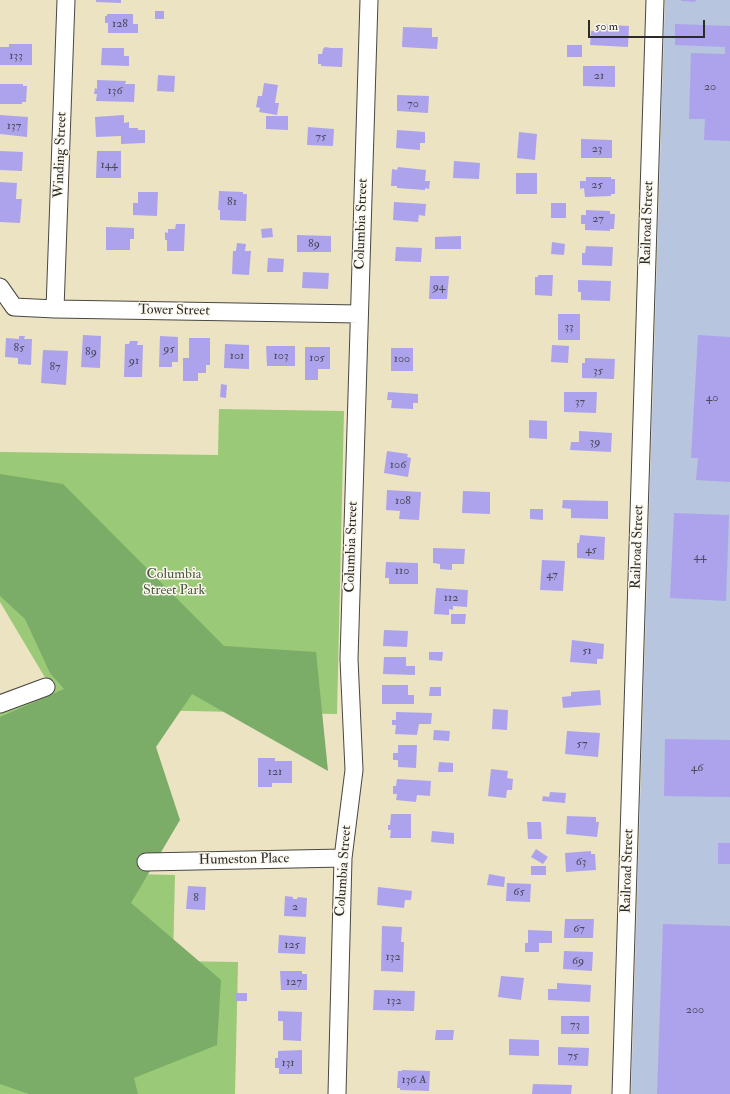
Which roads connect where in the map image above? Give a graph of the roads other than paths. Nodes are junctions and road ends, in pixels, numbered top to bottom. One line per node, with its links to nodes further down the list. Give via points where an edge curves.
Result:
1 (66, 0): 5 (street, Winding Street)
2 (369, 0): 6 (street, Columbia Street)
3 (655, 0): 12 (street, Railroad Street)
4 (0, 287): 5 (street, Tower Street, via 14,307)
5 (55, 309): 6 (street, Tower Street)
6 (359, 314): 9 (street, Columbia Street, via 349,659 354,770)
7 (46, 687): 8 (street)
8 (0, 704)
9 (342, 858): 10 (street, Humeston Place); 11 (street, Columbia Street)
10 (146, 862)
11 (337, 1094)
12 (621, 1094)

